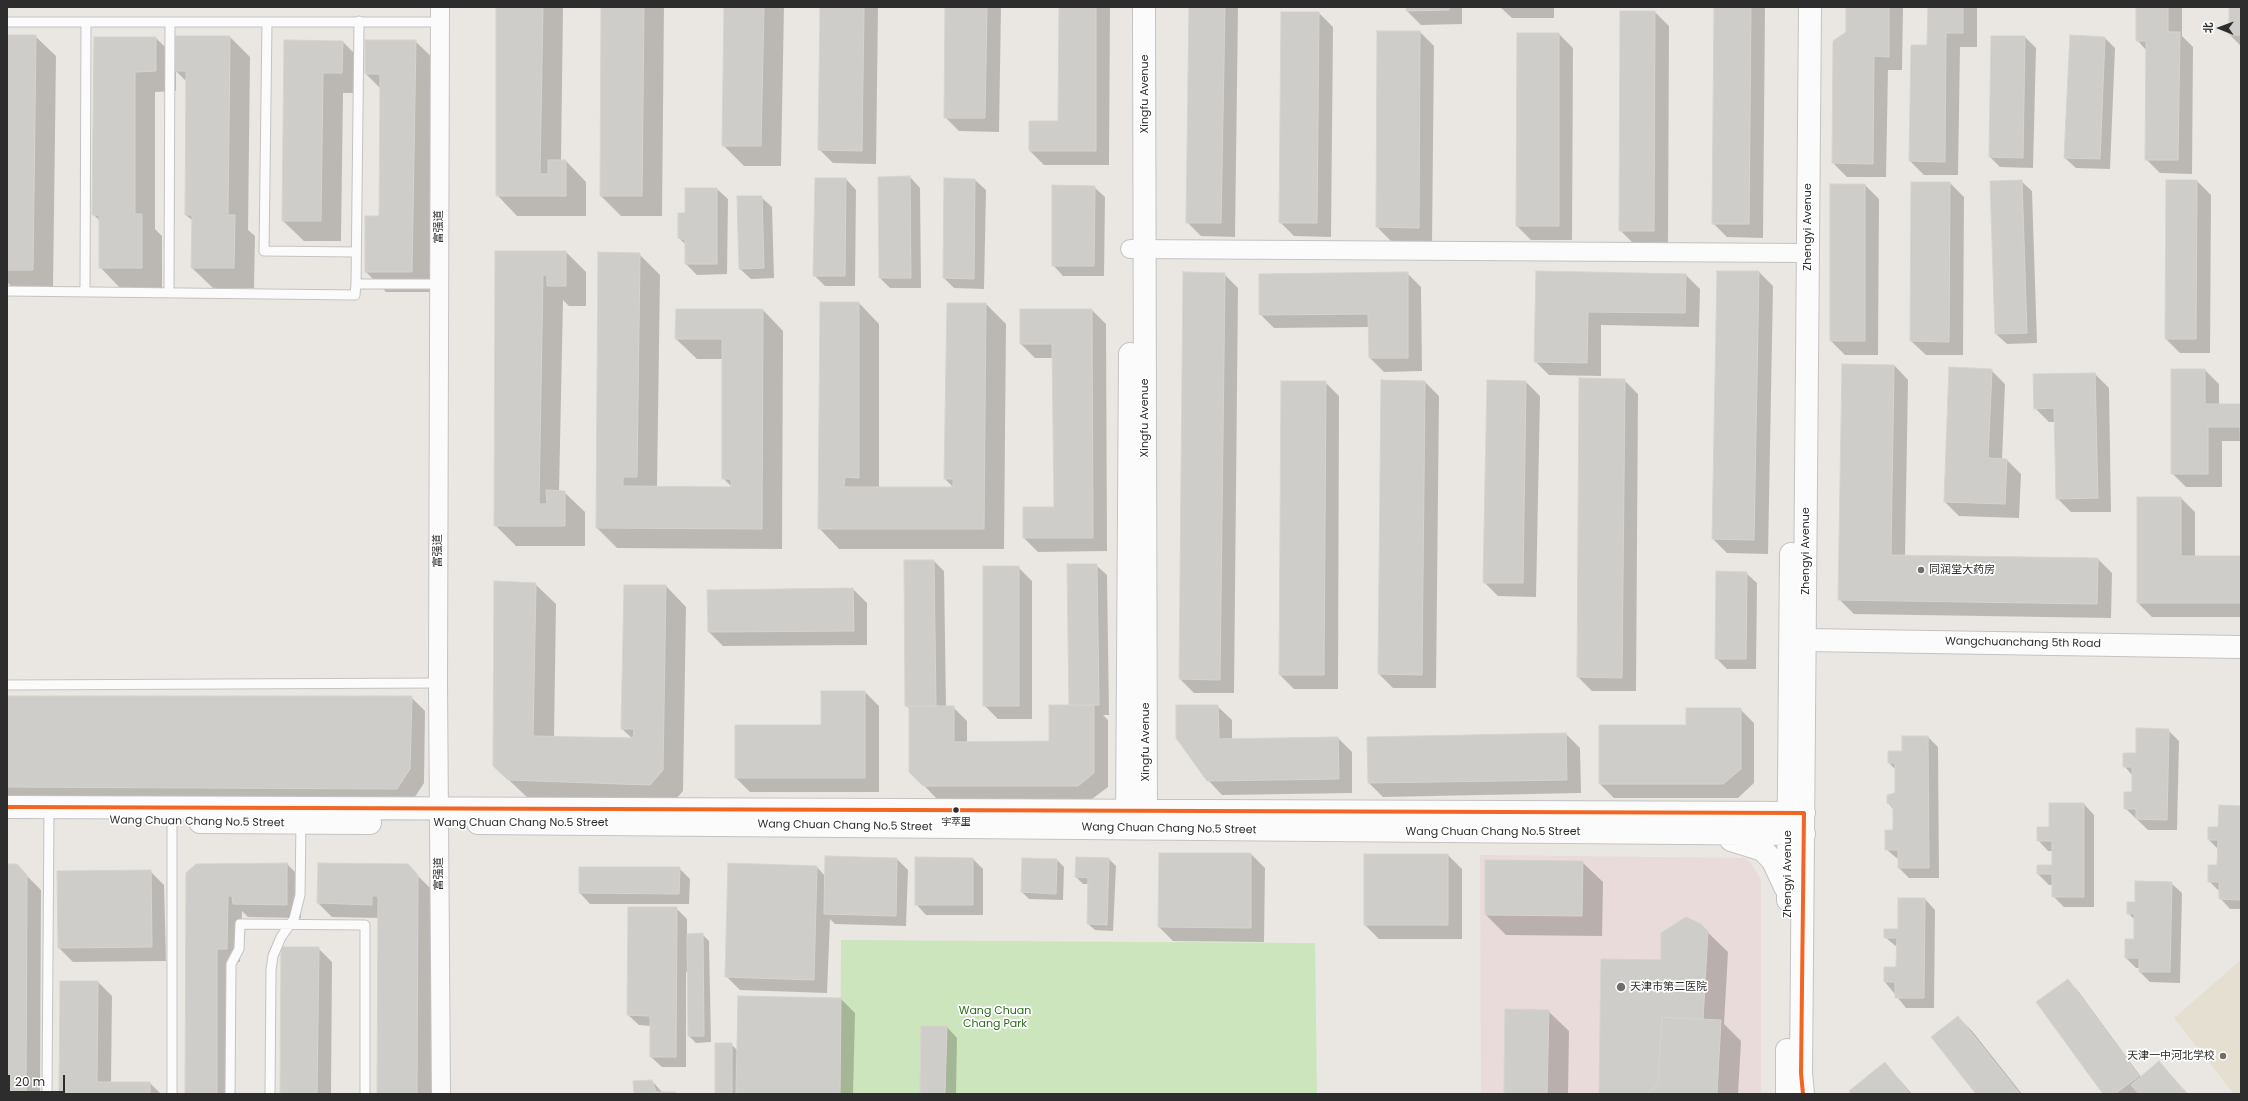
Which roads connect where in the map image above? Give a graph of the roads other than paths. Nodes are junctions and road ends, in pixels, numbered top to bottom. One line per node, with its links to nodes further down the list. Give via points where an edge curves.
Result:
1 (1130, 7): 11 (street, Xingfu Avenue)
2 (1144, 7): 11 (street, Xingfu Avenue)
3 (1796, 7): 13 (street, Zhengyi Avenue)
4 (1810, 7): 13 (street, Zhengyi Avenue)
5 (440, 14): 10 (lane); 15 (street, 富强道)
6 (7, 22): 7 (lane)
7 (86, 22): 8 (lane); 17 (lane)
8 (170, 22): 9 (lane); 18 (lane)
9 (267, 22): 10 (lane); 12 (lane, via 264,251)
10 (359, 22): 12 (lane)
11 (1138, 249): 13 (street); 28 (street, Xingfu Avenue)
12 (356, 252): 14 (lane)
13 (1801, 254): 19 (street, Zhengyi Avenue); 30 (street, Zhengyi Avenue)
14 (356, 284): 15 (lane); 18 (lane, via 355,295)
15 (439, 284): 21 (street, 富强道)
16 (7, 291): 17 (lane)
17 (85, 292): 18 (lane)
18 (169, 293)
19 (1806, 640): 20 (street, Wangchuanchang 5th Road); 30 (street, Zhengyi Avenue)
20 (2241, 647)
21 (438, 683): 22 (lane); 27 (street, 富强道)
22 (7, 686)
23 (7, 807): 24 (street, Wang Chuan Chang No.5 Street)
24 (49, 814): 25 (street, Wang Chuan Chang No.5 Street); 29 (street, Wang Chuan Chang No.5 Street); 34 (lane)
25 (172, 814): 26 (street, Wang Chuan Chang No.5 Street); 35 (lane)
26 (302, 815): 27 (street, Wang Chuan Chang No.5 Street); 33 (lane, via 300,895)
27 (439, 815): 28 (street, Wang Chuan Chang No.5 Street); 39 (street, 富强道)
28 (1137, 820): 30 (street, Wang Chuan Chang No.5 Street)
29 (7, 821)
30 (1796, 823): 40 (street, Zhengyi Avenue); 41 (street, Zhengyi Avenue)
31 (1723, 830): 32 (street, via 1764,850)
32 (1795, 898)
33 (290, 924): 36 (lane, via 240,924 239,949 231,964); 37 (lane, via 273,956 271,970); 38 (lane, via 365,925)
34 (47, 1094)
35 (172, 1094)
36 (230, 1094)
37 (270, 1094)
38 (365, 1094)
39 (440, 1094)
40 (1787, 1094)
41 (1803, 1094)

